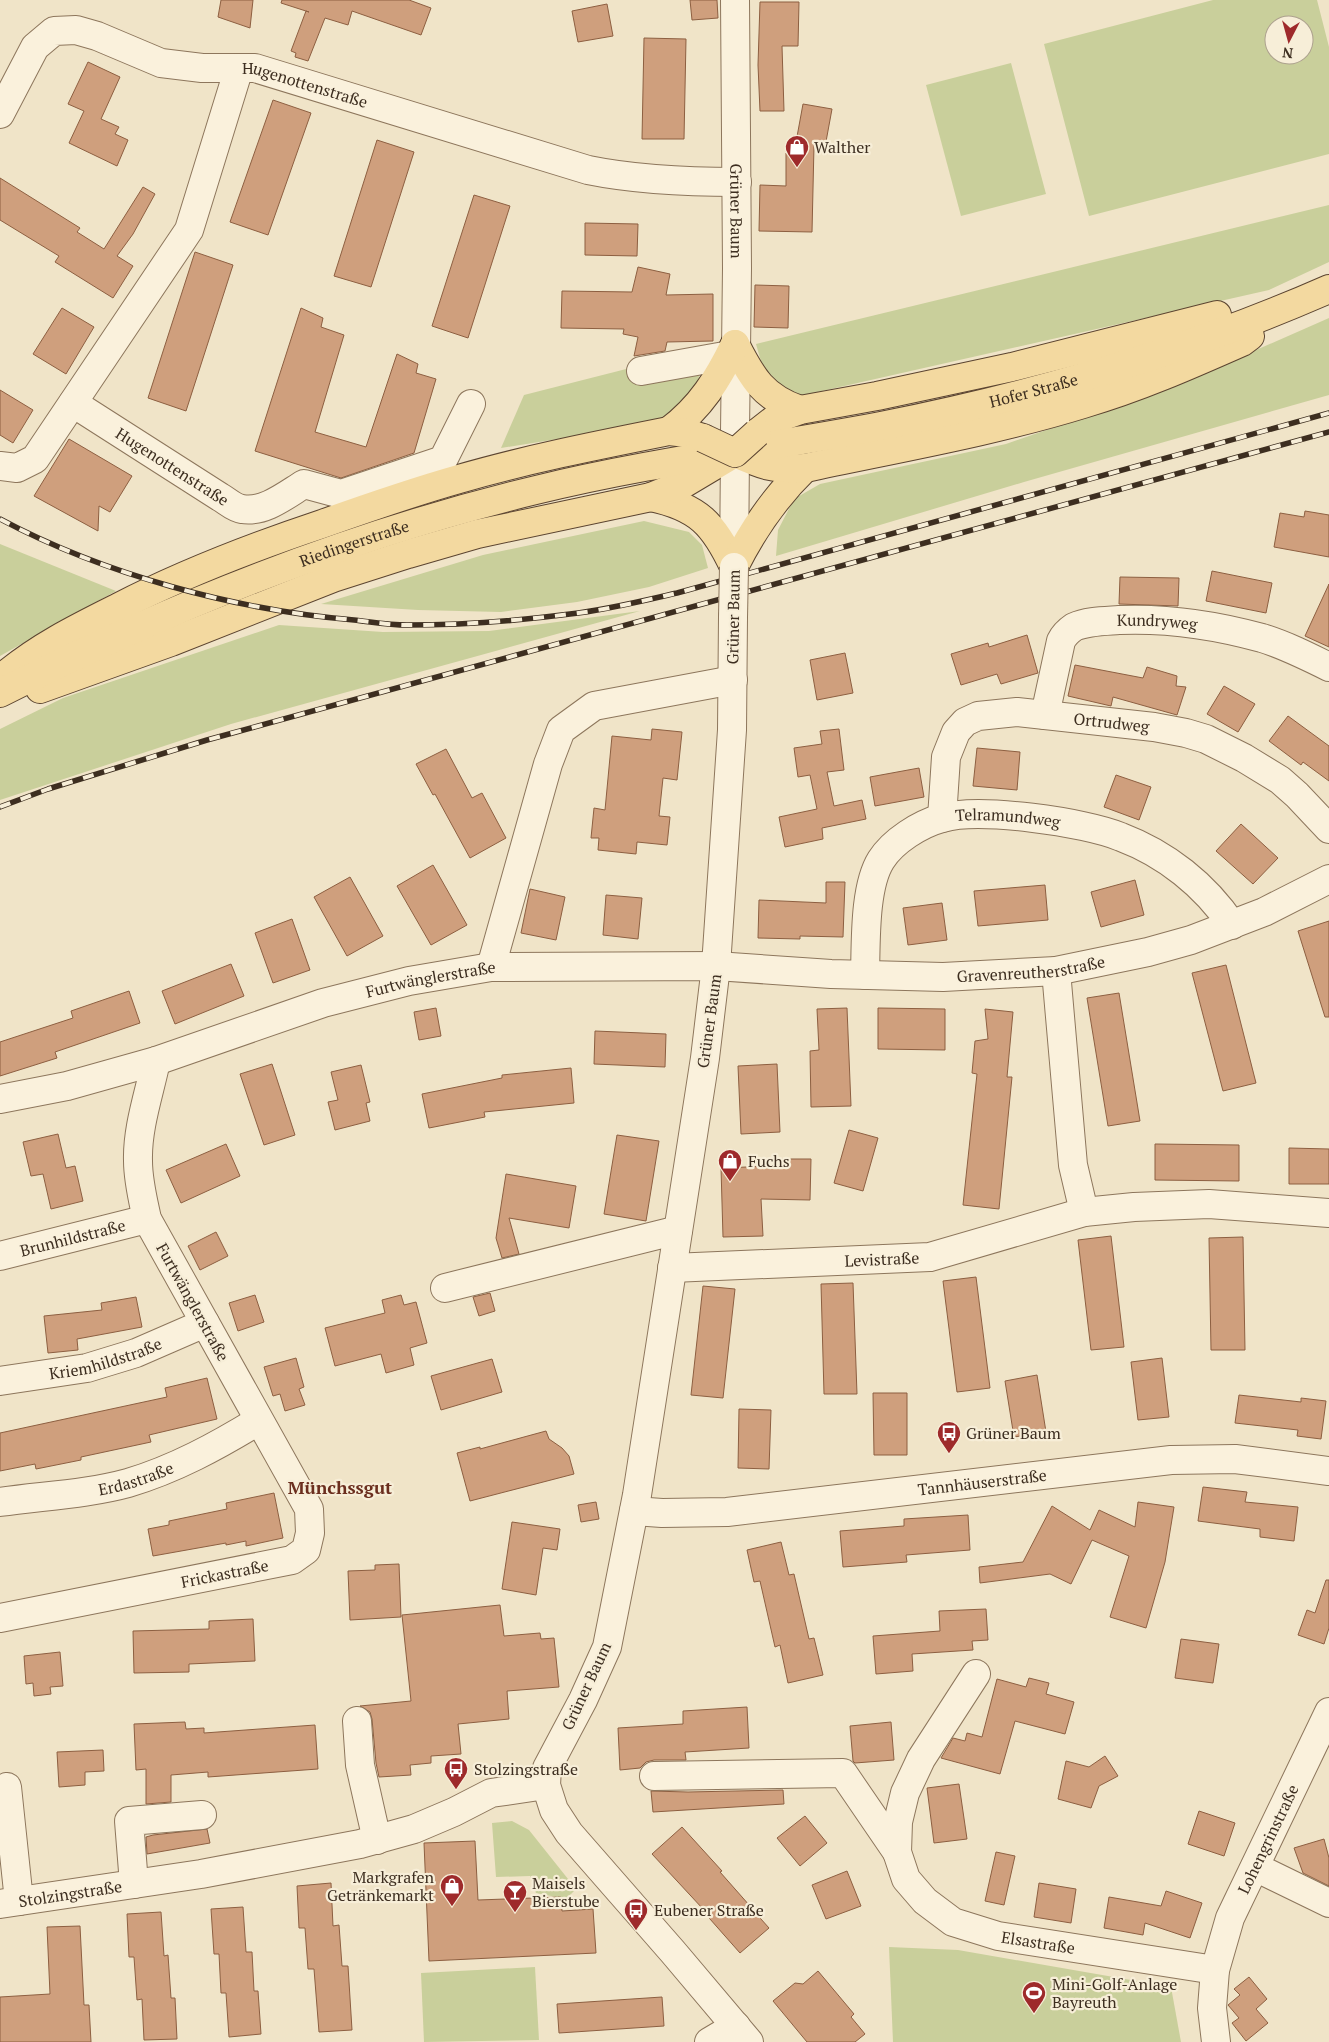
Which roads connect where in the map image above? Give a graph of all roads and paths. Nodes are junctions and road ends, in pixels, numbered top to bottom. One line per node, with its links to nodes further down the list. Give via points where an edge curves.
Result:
1 (735, 0): 4 (street, Grüner Baum)
2 (239, 68): 3 (street, via 161,63 97,36 76,30 54,31 35,47); 4 (street, Hugenottenstraße, via 256,68 588,170 658,181); 9 (street, Hugenottenstraße, via 189,230)
3 (0, 114)
4 (737, 182): 7 (street, Grüner Baum)
5 (1329, 289): 6 (main road, Hofer Straße)
6 (1290, 306): 11 (main road, via 1230,312 1012,367); 13 (main road, Hofer Straße, via 1151,356 1018,394 882,425); 15 (main road, via 1242,342 1157,379 1084,404 1016,423)
7 (732, 349): 8 (street); 11 (main road, via 762,389); 12 (main road, via 701,403); 13 (street, Grüner Baum)
8 (641, 371)
9 (73, 403): 10 (street, Hugenottenstraße, via 242,509 275,502 304,484 341,494 443,460); 14 (street, Hugenottenstraße, via 35,459 16,468)
10 (471, 404)
11 (800, 410): 13 (main road, via 775,419)
12 (669, 431): 13 (main road, bridge, via 703,438); 19 (main road, via 459,478 241,552 151,590 58,638)
13 (733, 452): 15 (main road, via 766,467); 16 (main road, via 684,484); 17 (street, Grüner Baum); 21 (main road, Riedingerstraße, via 540,489 398,528 261,576 142,624)
14 (0, 466)
15 (805, 468): 17 (main road, via 785,487 750,534)
16 (651, 498): 17 (main road, via 672,502 708,524 723,542); 22 (main road, via 476,534 408,554 316,584 136,655)
17 (734, 566): 20 (street, Grüner Baum, bridge)
18 (1329, 667): 23 (street, Kundryweg, via 1291,648 1214,627 1140,619 1081,624 1066,633 1061,641)
19 (0, 679)
20 (733, 680): 28 (street, via 594,706 561,730 548,764); 29 (street, Grüner Baum)
21 (0, 693)
22 (0, 701)
23 (1045, 715): 24 (street, Ortrudweg, via 996,713 965,722 956,732 946,757); 25 (street, Ortrudweg, via 1170,729 1206,739 1280,780)
24 (942, 818): 27 (street, Telramundweg, via 981,814 1026,818 1083,826 1121,836 1185,873 1210,895); 31 (street, Telramundweg, via 898,842 876,868 870,888)
25 (1329, 829)
26 (1329, 879): 27 (street, Gravenreutherstraße)
27 (1232, 925): 30 (street, Gravenreutherstraße, via 1148,952)
28 (490, 966): 29 (street, Furtwänglerstraße); 32 (street, Furtwänglerstraße, via 409,981 323,1003)
29 (716, 966): 31 (street, Gravenreutherstraße); 37 (street, Grüner Baum)
30 (1056, 971): 31 (street, Gravenreutherstraße, via 962,977); 34 (street, via 1073,1165)
31 (864, 975)
32 (156, 1061): 33 (street, Furtwänglerstraße, via 67,1086); 36 (street, Furtwänglerstraße, via 140,1131 138,1161)
33 (0, 1100)
34 (1084, 1212): 35 (street, Levistraße, via 1209,1204); 39 (street, Levistraße, via 930,1257)
35 (1329, 1213)
36 (147, 1219): 38 (street, Brunhildstraße); 41 (street, Furtwänglerstraße)
37 (678, 1230): 39 (street, Grüner Baum); 40 (street)
38 (0, 1256)
39 (672, 1268): 46 (street, Grüner Baum)
40 (445, 1288)
41 (205, 1323): 42 (street, Kriemhildstraße, via 136,1353 87,1368); 43 (street, Furtwänglerstraße)
42 (0, 1382)
43 (258, 1421): 45 (street, Erdastraße, via 218,1446 173,1467 126,1483); 47 (street, Frickastraße, via 308,1509 310,1533 306,1550 292,1560)
44 (1329, 1471): 46 (street, Tannhäuserstraße, via 1235,1459 1171,1460 727,1512)
45 (0, 1502)
46 (634, 1511): 52 (street, Grüner Baum, via 607,1647 547,1768)
47 (0, 1618)
48 (976, 1674): 56 (street, Elsastraße, via 921,1759 905,1794 898,1822)
49 (1329, 1712): 57 (street, Lohengrinstraße)
50 (357, 1721): 55 (street, via 360,1765)
51 (654, 1776): 56 (street, Elsastraße, via 843,1773)
52 (546, 1784): 55 (street, Stolzingstraße, via 491,1793 414,1829); 62 (street, via 554,1810 569,1833)
53 (7, 1787): 59 (street)
54 (202, 1816): 58 (street, via 129,1821)
55 (377, 1840): 58 (street, Stolzingstraße)
56 (897, 1852): 61 (street, Elsastraße, via 906,1879 925,1901 953,1922 998,1936)
57 (1255, 1867): 60 (street); 61 (street, Lohengrinstraße, via 1230,1918)
58 (134, 1884): 59 (street, Stolzingstraße)
59 (10, 1903)
60 (1329, 1903)
61 (1215, 1970): 64 (street, Lohengrinstraße, via 1212,2008)
62 (742, 2034): 63 (street)
63 (709, 2042)
64 (1216, 2042)

